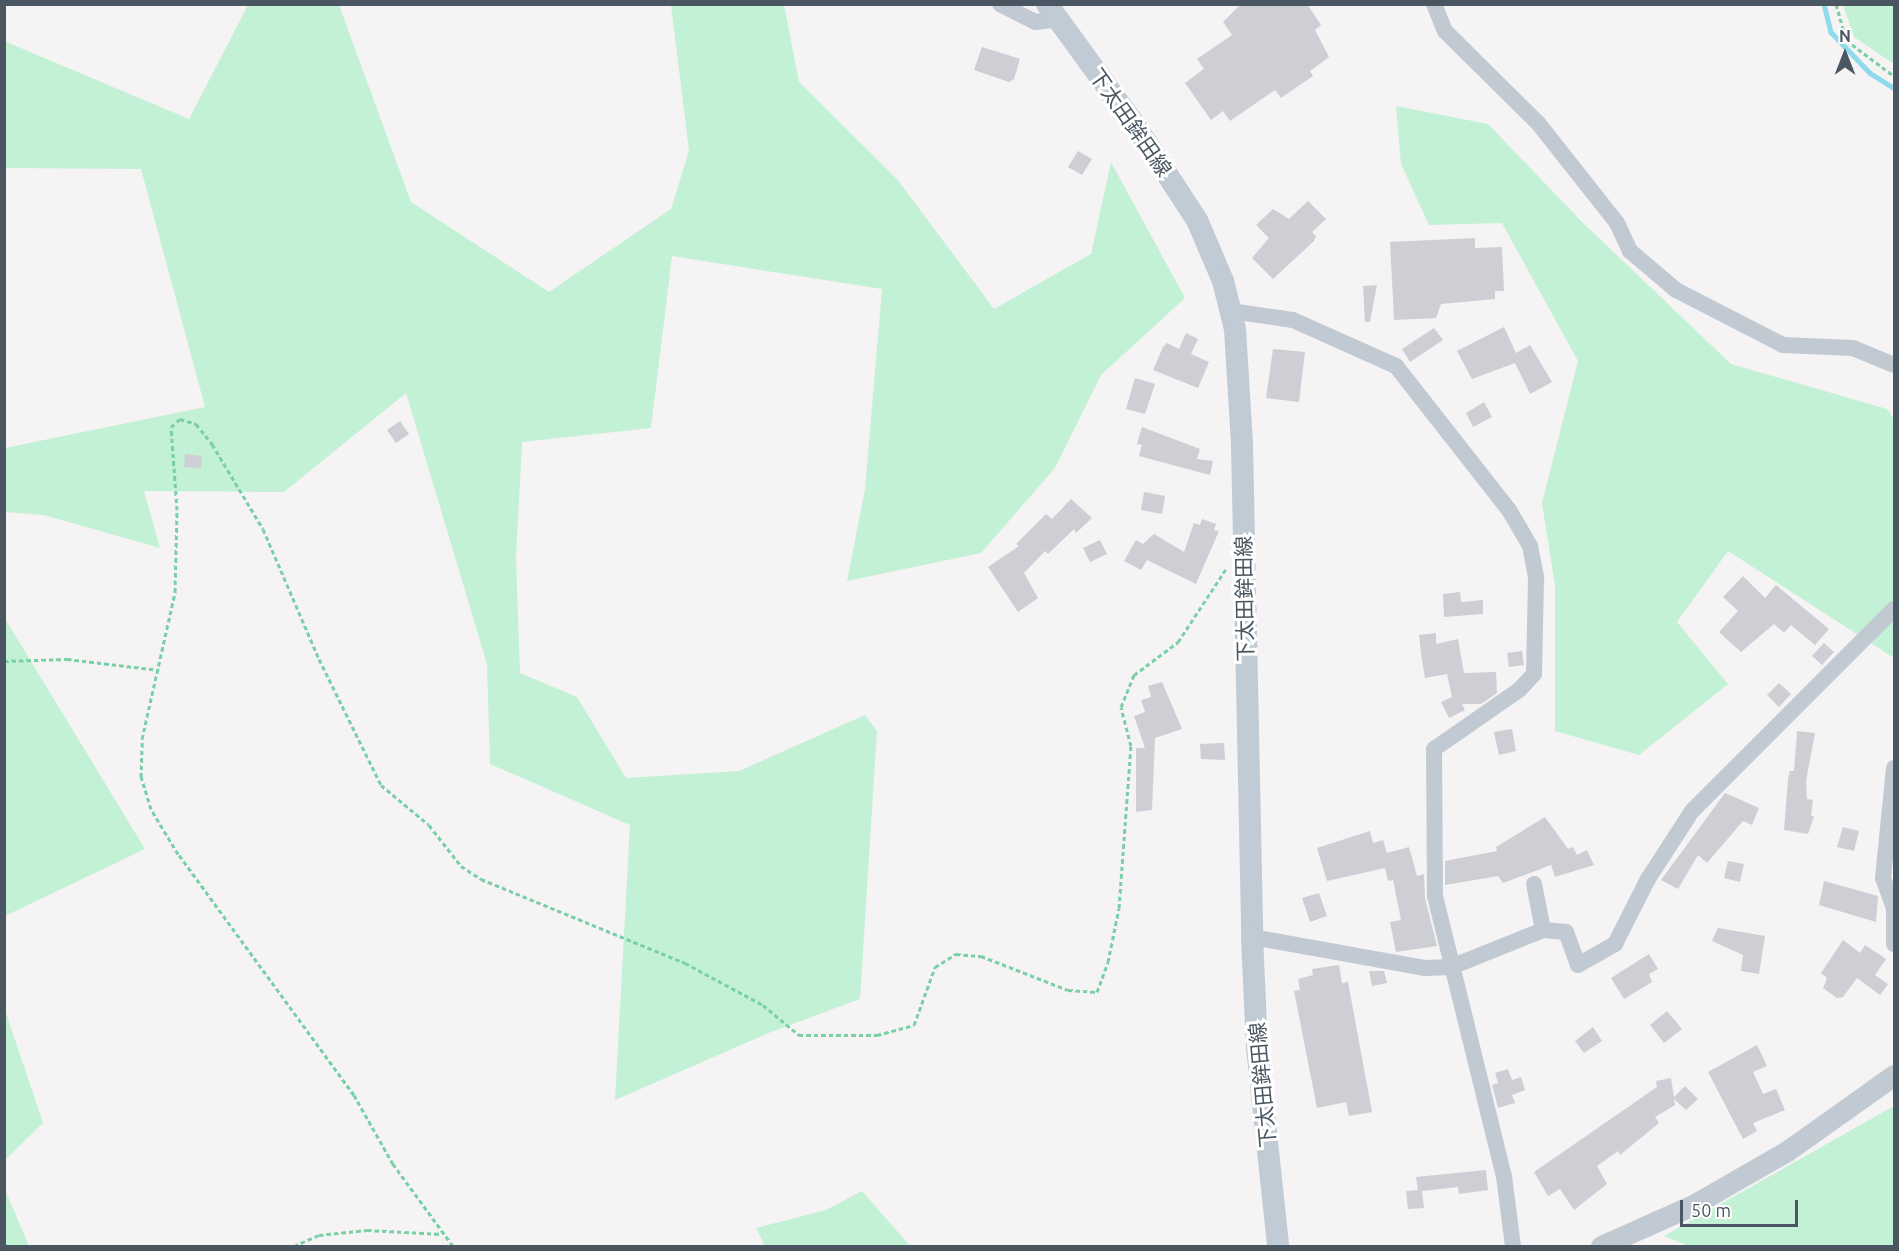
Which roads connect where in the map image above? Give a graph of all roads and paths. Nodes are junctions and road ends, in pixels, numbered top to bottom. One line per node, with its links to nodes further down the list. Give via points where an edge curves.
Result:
1 (1000, 4): 4 (street, via 1035,22)
2 (1434, 4): 7 (street, via 1445,30 1538,123 1610,214 1630,251 1676,290 1783,345 1853,348)
3 (1836, 4): 5 (path, via 1846,40)
4 (1053, 12): 6 (main road, 下太田鉾田線, via 1135,125 1197,220 1223,281)
5 (1894, 76)
6 (1231, 311): 8 (main road, 下太田鉾田線, via 1239,377); 17 (street, via 1293,320 1396,366 1509,510 1530,546 1536,579 1534,674 1519,690 1434,749 1435,896)
7 (1894, 365)
8 (1243, 543): 11 (path, via 1178,642 1134,675 1121,707 1131,746 1119,908 1108,962 1097,992 1068,990 981,956 956,954 935,967 914,1025 877,1035 799,1035 763,1005 686,963 481,879 461,866 429,825 381,785 319,659 263,529 212,444 196,424 180,419 171,427 177,510 175,592); 15 (main road, 下太田鉾田線)
9 (1894, 609): 14 (street, via 1692,811 1648,879 1615,944 1578,965 1566,932)
10 (4, 661): 11 (path, via 67,659)
11 (159, 670): 19 (path, via 142,739 141,777 151,809 178,854 354,1095 393,1164)
12 (1894, 768): 16 (street, via 1883,878 1894,909)
13 (1534, 884): 14 (street)
14 (1544, 930): 17 (street)
15 (1252, 937): 17 (street, via 1425,968); 22 (main road, 下太田鉾田線, via 1257,1048)
16 (1894, 944)
17 (1451, 967): 23 (street, via 1502,1165)
18 (1894, 1075): 24 (street, via 1787,1152 1693,1205)
19 (442, 1234): 20 (path, via 367,1230 319,1235); 21 (path)
20 (294, 1246)
21 (453, 1246)
22 (1278, 1246)
23 (1513, 1246)
24 (1601, 1246)

